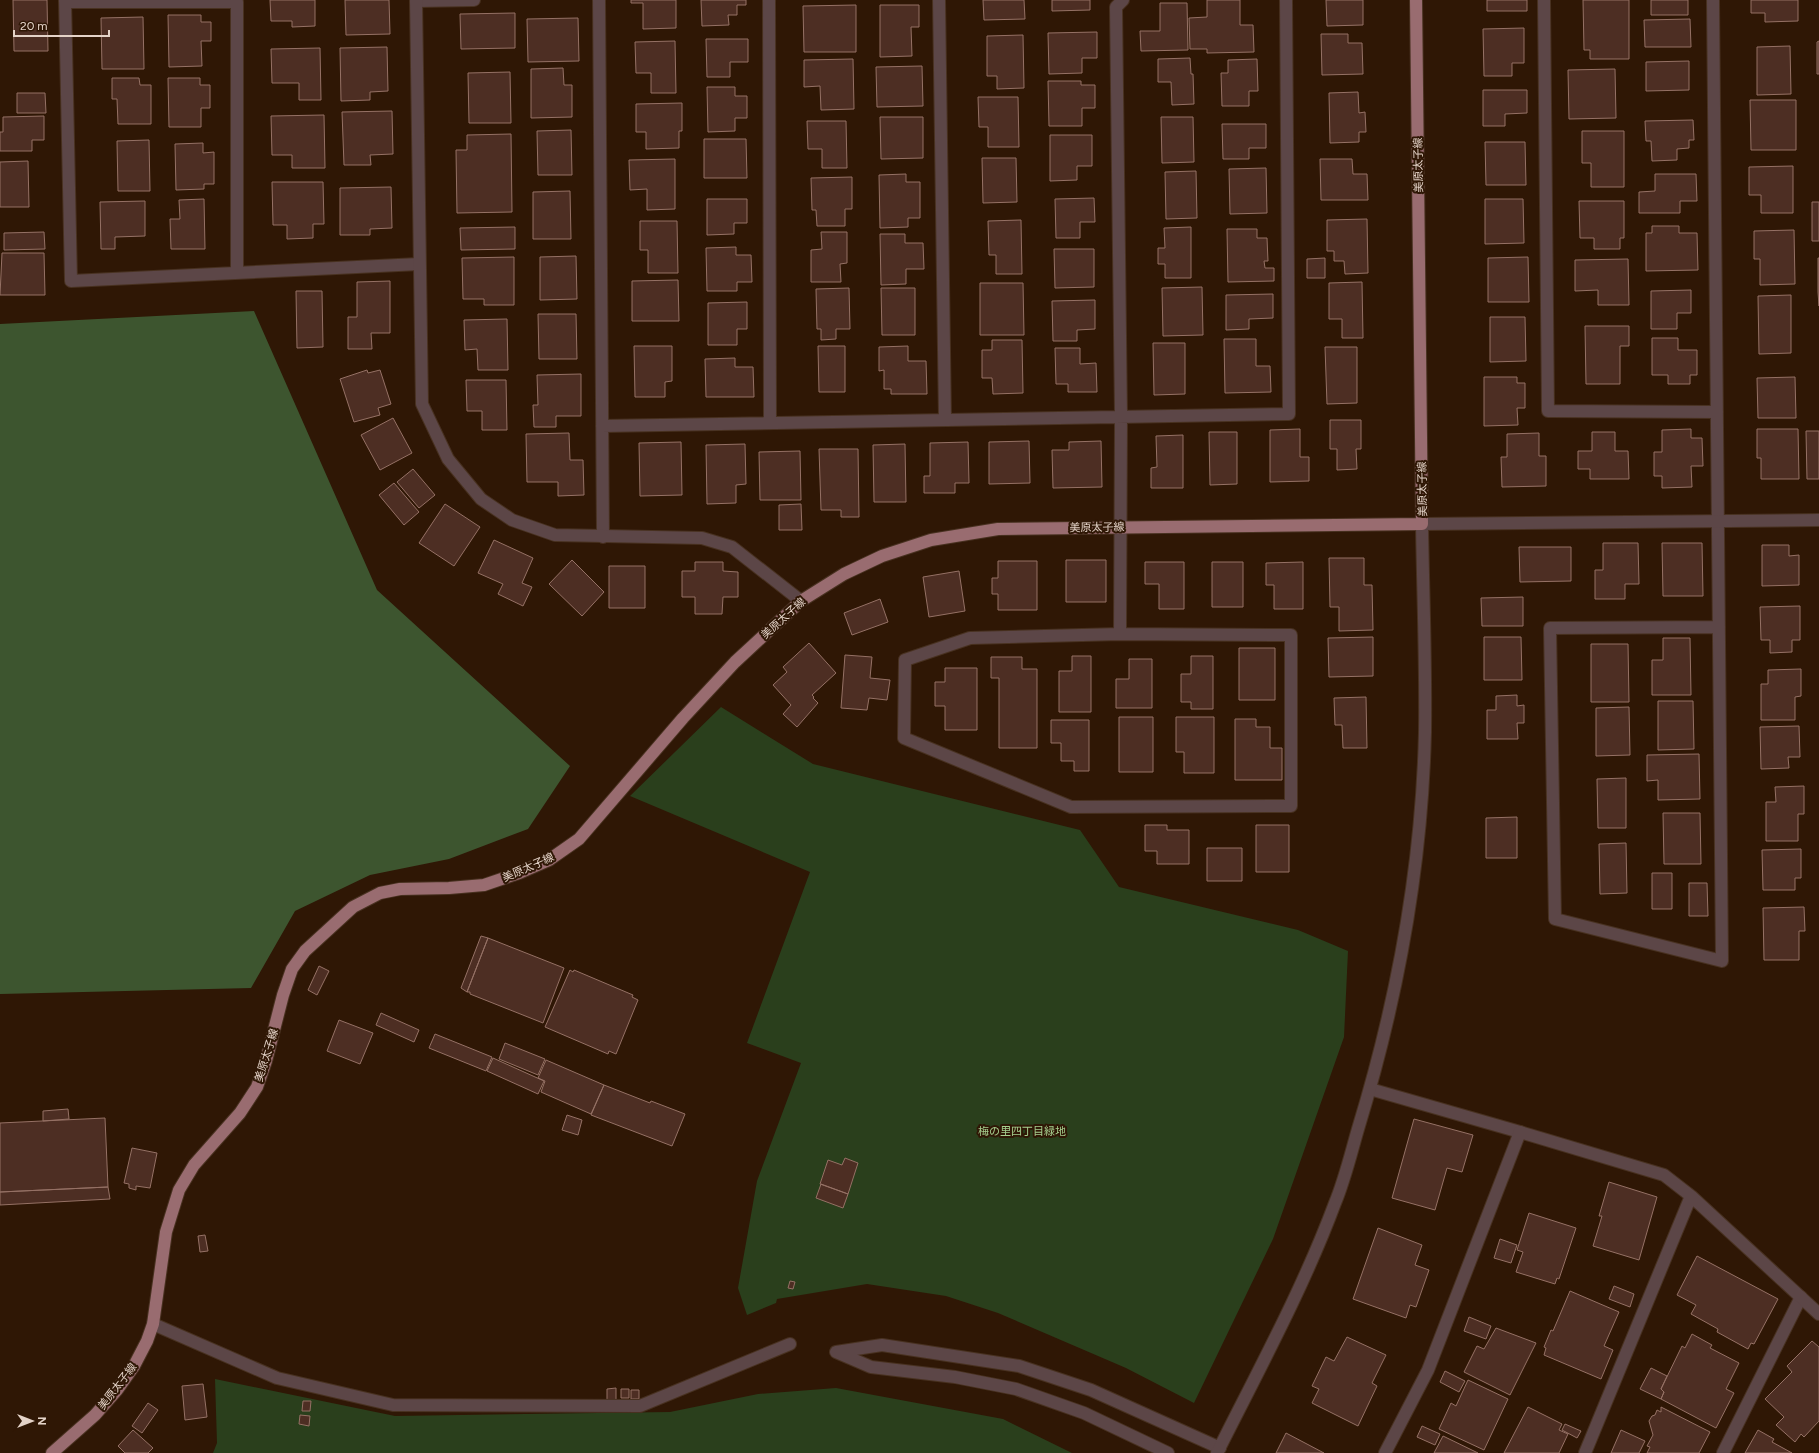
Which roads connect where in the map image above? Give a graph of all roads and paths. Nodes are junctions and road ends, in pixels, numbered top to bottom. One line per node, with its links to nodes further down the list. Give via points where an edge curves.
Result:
1 (416, 0): 2 (street); 12 (street)
2 (474, 0)
3 (599, 0): 18 (street)
4 (769, 0): 17 (street)
5 (939, 0): 16 (street)
6 (1123, 0): 15 (street, via 1116,7)
7 (1286, 0): 15 (street, via 1289,414)
8 (1416, 0): 21 (main road, 美原太子線)
9 (1544, 0): 14 (street, via 1548,411)
10 (1713, 0): 14 (street)
11 (65, 1): 13 (street, via 237,2); 13 (street, via 71,281)
12 (419, 264): 13 (street); 23 (street, via 422,404 448,459 481,499 512,520 555,535)
13 (237, 273)
14 (1717, 412): 20 (street)
15 (1121, 417): 16 (street); 22 (street)
16 (946, 420): 17 (street)
17 (770, 423): 18 (street)
18 (602, 426): 23 (street)
19 (1819, 520): 20 (street)
20 (1718, 521): 21 (street); 25 (street)
21 (1422, 524): 22 (main road, 美原太子線); 27 (street, via 1424,733 1419,821 1407,920 1394,993)
22 (1120, 527): 24 (main road, 美原太子線, via 998,529 931,540 882,556 844,574); 26 (street)
23 (603, 537): 24 (street, via 702,538 732,547)
24 (801, 601): 32 (main road, 美原太子線, via 735,662 579,839 549,860 484,885 400,889 380,893 352,907 304,952 292,969 257,1087 240,1113 194,1165 179,1190 166,1232)
25 (1719, 627): 25 (street, via 1550,628 1555,919 1722,961)
26 (1120, 634): 26 (street, via 1291,635 1291,806 1071,807 904,738 905,660 970,638)
27 (1370, 1089): 28 (street); 34 (street, via 1336,1202 1299,1289)
28 (1520, 1132): 29 (street, via 1664,1175); 37 (street, via 1428,1370)
29 (1691, 1196): 30 (street); 38 (street)
30 (1801, 1297): 31 (street); 39 (street)
31 (1819, 1314)
32 (153, 1324): 33 (street, via 277,1378 393,1405 640,1406); 35 (main road, 美原太子線, via 134,1366 117,1390 95,1415)
33 (790, 1344)
34 (1218, 1450): 36 (street, via 1091,1390 1019,1366 882,1345 836,1352 871,1367 956,1377 1016,1389 1084,1413)
35 (52, 1453)
36 (1168, 1453)
37 (1385, 1453)
38 (1585, 1453)
39 (1723, 1453)

